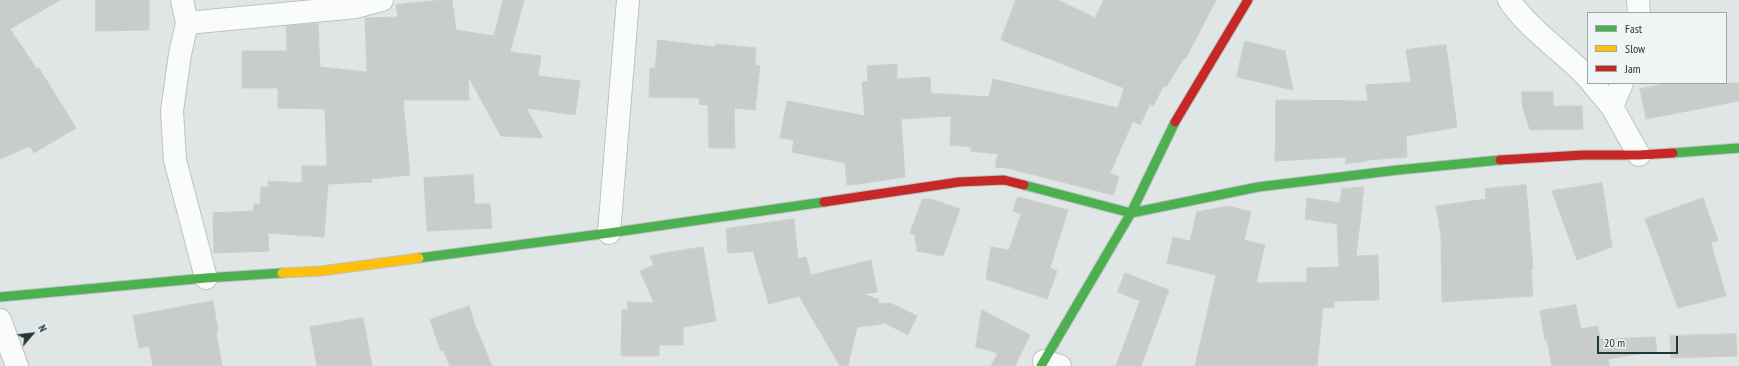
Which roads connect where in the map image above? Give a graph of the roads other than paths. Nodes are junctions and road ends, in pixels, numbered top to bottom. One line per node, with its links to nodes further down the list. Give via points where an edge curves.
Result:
1 (182, 0): 8 (street)
2 (382, 0): 8 (street, via 356,7)
3 (628, 0): 16 (street)
4 (1248, 0): 15 (street, via 1171,128)
5 (1509, 0): 9 (street, via 1542,37)
6 (1638, 0): 7 (street)
7 (1639, 12)
8 (187, 23): 17 (street, via 172,111 175,160)
9 (1587, 77)
10 (1593, 84): 12 (street)
11 (1622, 84): 12 (street)
12 (1612, 107): 14 (street)
13 (1739, 148): 14 (street)
14 (1639, 155): 15 (street, via 1583,155 1398,170 1258,187)
15 (1132, 213): 16 (street, via 1004,180 959,182); 20 (street)
16 (610, 233): 17 (street, via 321,270)
17 (206, 278): 18 (street)
18 (0, 297)
19 (0, 320): 21 (street)
20 (1048, 364)
21 (18, 366)

